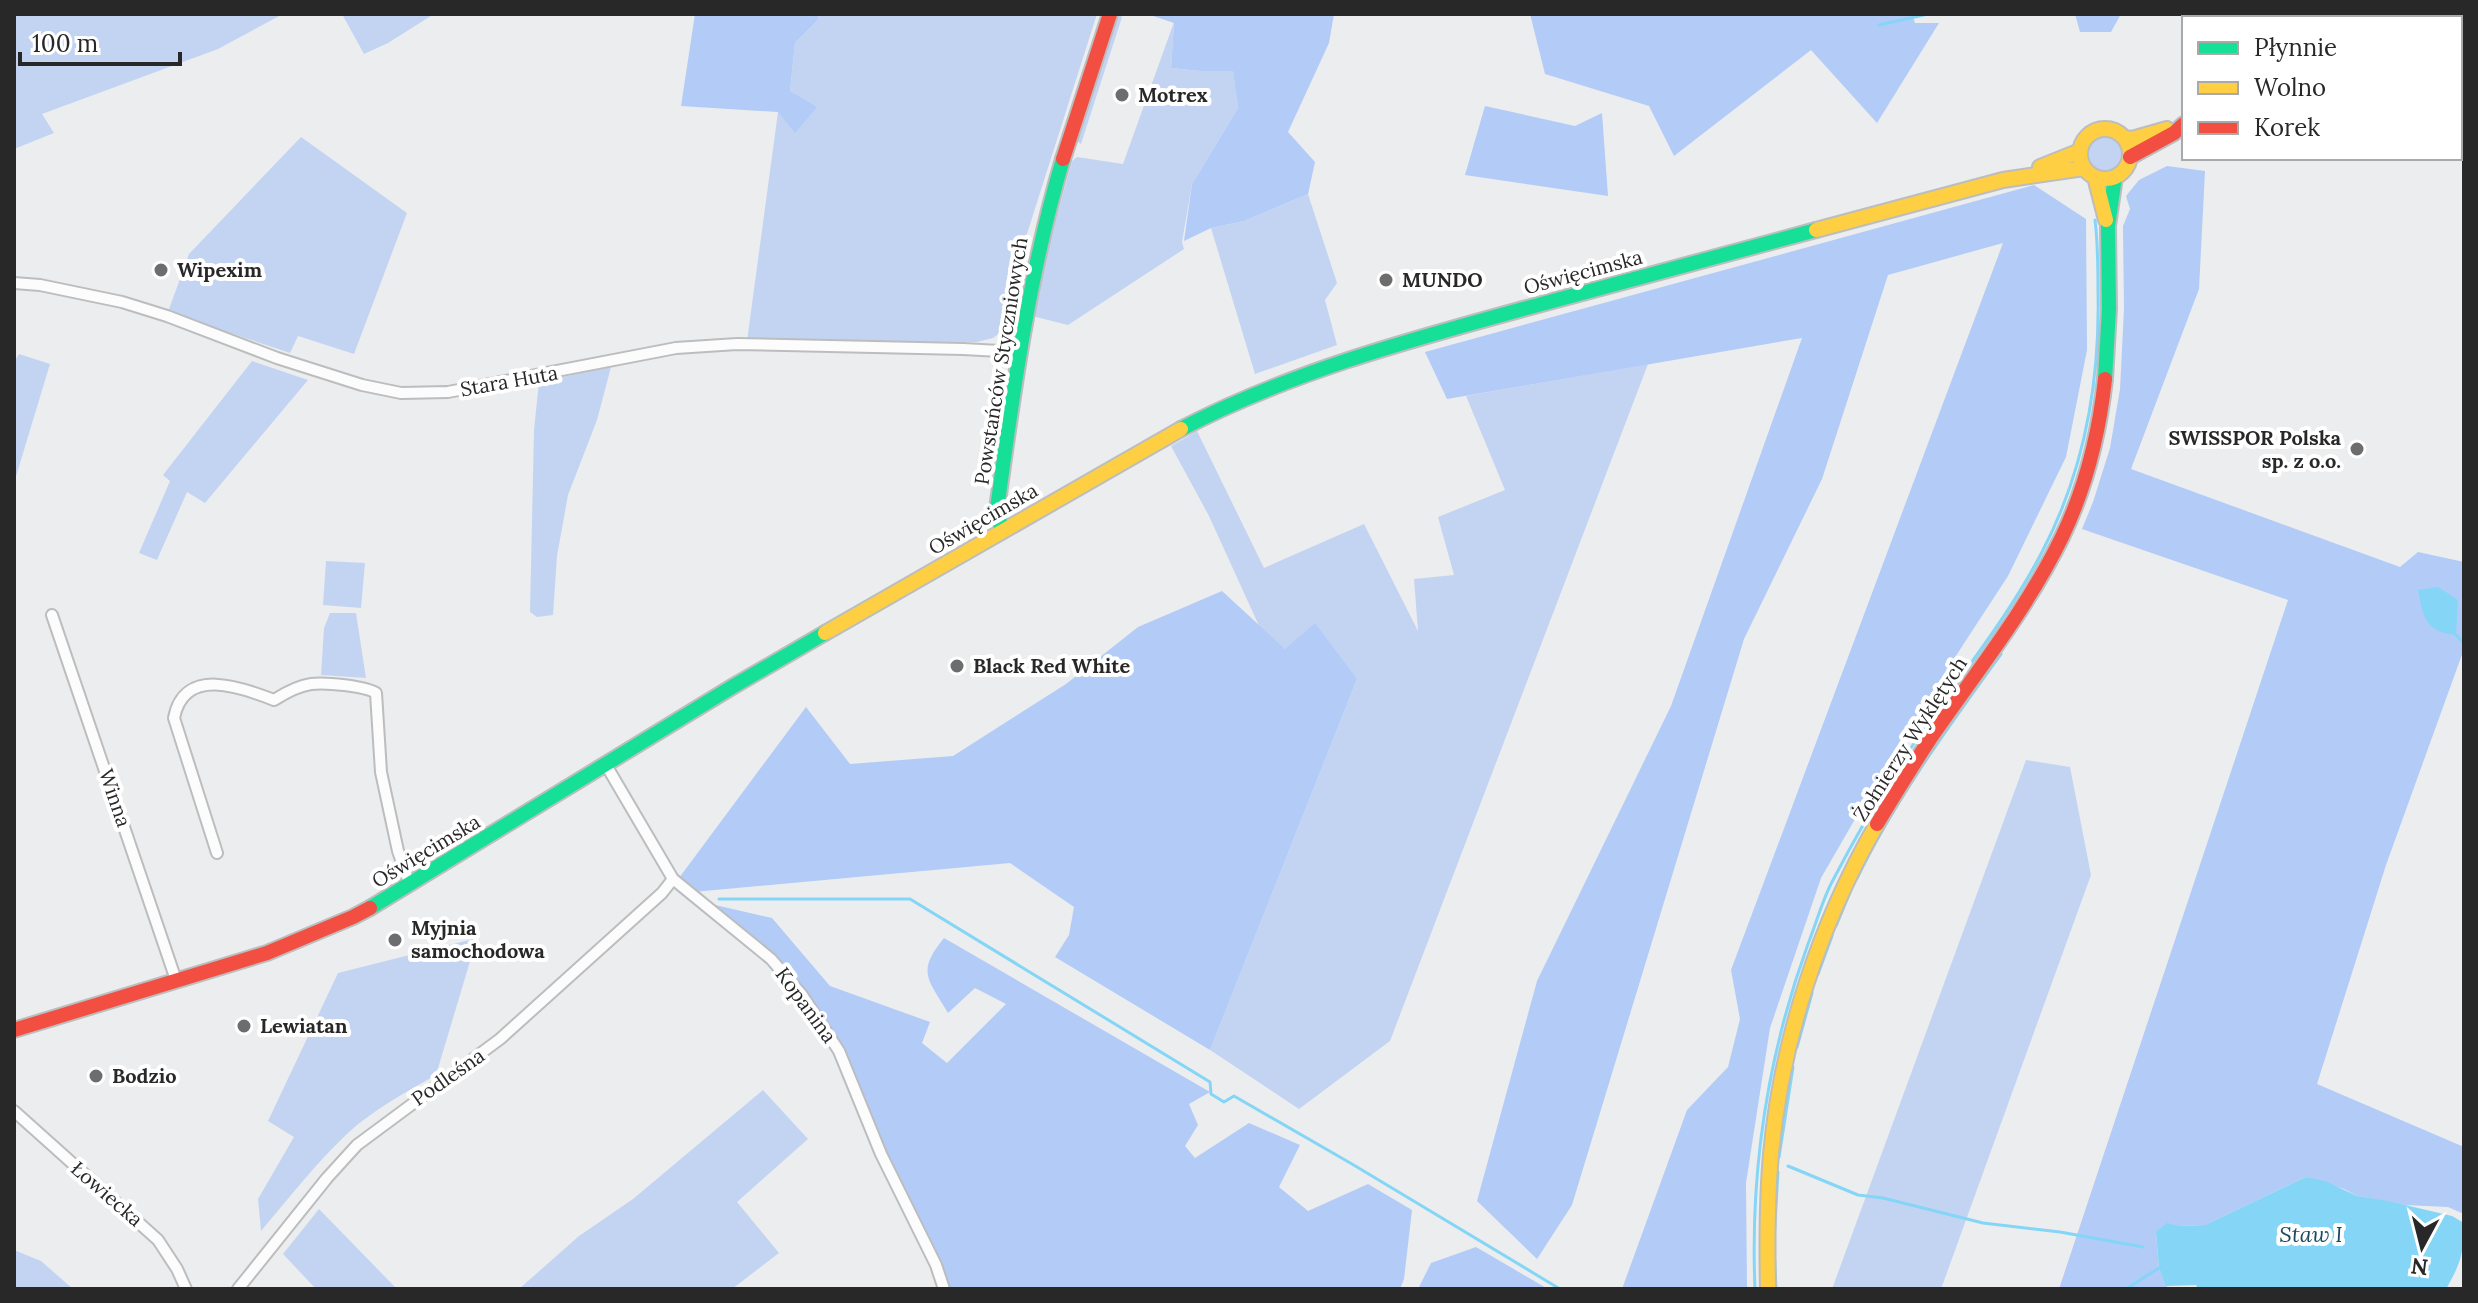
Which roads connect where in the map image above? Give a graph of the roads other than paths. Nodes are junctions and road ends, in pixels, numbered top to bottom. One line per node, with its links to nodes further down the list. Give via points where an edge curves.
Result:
1 (1110, 14): 11 (street, Powstańców Styczniowych, via 1051,200)
2 (2182, 125): 3 (street); 5 (street)
3 (2125, 138): 4 (street, via 2111,129 2094,131); 5 (street)
4 (2080, 151): 6 (street); 7 (street, Oświęcimska)
5 (2130, 157): 8 (street)
6 (2090, 173): 7 (street, Oświęcimska); 8 (street, via 2102,179); 9 (street, Żołnierzy Wyklętych)
7 (2027, 175): 12 (street, Oświęcimska, via 1625,280 1331,365 1223,407)
8 (2115, 177): 9 (street, Żołnierzy Wyklętych)
9 (2107, 224): 24 (street, Żołnierzy Wyklętych, via 2105,388 2096,439 2073,511 2041,578 1870,835 1809,975 1785,1063 1772,1139)
10 (14, 283): 11 (street, Stara Huta, via 122,302 292,363 401,393 448,392 676,348 737,344)
11 (1019, 352): 12 (street, Powstańców Styczniowych, via 997,509)
12 (1002, 531): 14 (street, Oświęcimska)
13 (52, 615): 18 (street, Winna)
14 (606, 765): 16 (street, Kopanina); 17 (street, Oświęcimska)
15 (217, 853): 17 (street, via 174,718 186,694 218,684 235,685 274,700 311,684 365,688 376,693 381,772)
16 (673, 879): 22 (street, Podleśna, via 479,1057 357,1145); 23 (street, Kopanina, via 771,959 802,995 839,1051)
17 (410, 885): 18 (street, Oświęcimska, via 320,933)
18 (176, 980): 19 (street, Oświęcimska)
19 (14, 1030)
20 (14, 1111): 21 (street, Łowiecka, via 158,1240)
21 (186, 1289)
22 (238, 1289)
23 (944, 1289)
24 (1768, 1289)

